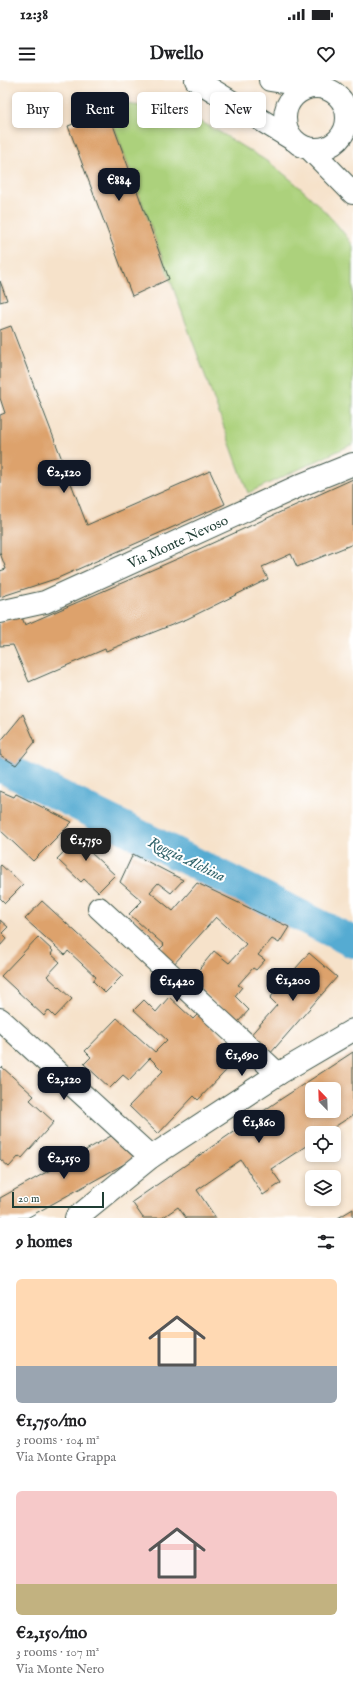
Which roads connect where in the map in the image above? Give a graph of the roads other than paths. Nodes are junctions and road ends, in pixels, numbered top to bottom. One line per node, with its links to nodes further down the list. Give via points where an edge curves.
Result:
1 (196, 80): 6 (street)
2 (270, 80): 3 (street)
3 (321, 88): 4 (street); 5 (street, via 336,94 342,102); 6 (street, via 306,89 297,94 286,110 287,130)
4 (353, 98)
5 (350, 130): 6 (street, via 321,150)
6 (301, 144): 7 (street)
7 (353, 193)
8 (353, 464): 9 (street, Via Monte Nevoso, via 301,485 45,602)
9 (0, 612)
10 (100, 908): 13 (street)
11 (0, 1019): 14 (street)
12 (353, 1030): 13 (street)
13 (278, 1074): 14 (street)
14 (151, 1157): 15 (street)
15 (76, 1218)

